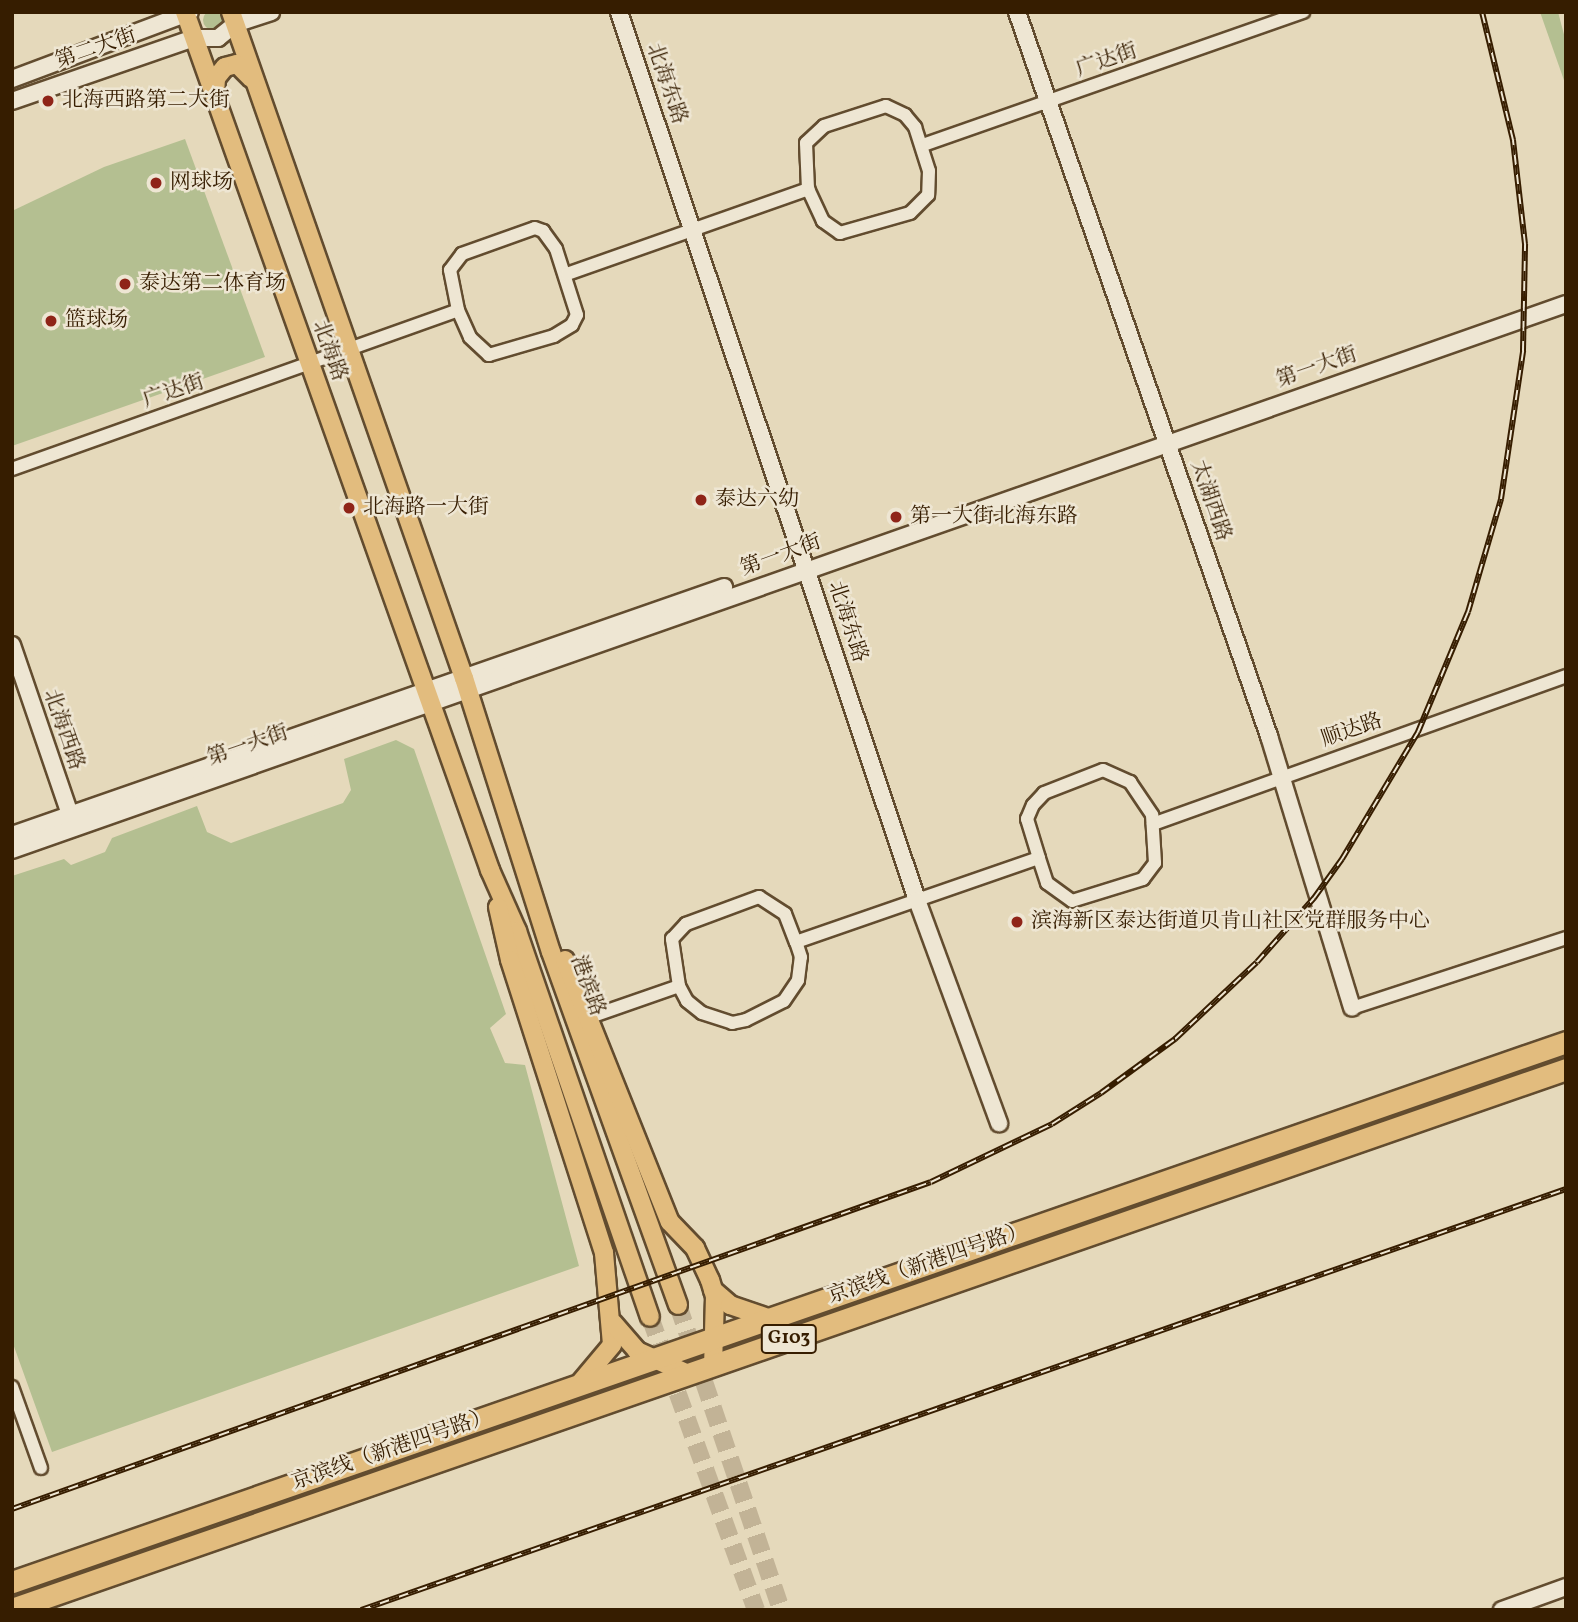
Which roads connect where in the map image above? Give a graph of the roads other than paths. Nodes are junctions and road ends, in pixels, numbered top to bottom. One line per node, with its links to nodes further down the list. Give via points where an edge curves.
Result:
1 (271, 12): 7 (street, 第二大街)
2 (618, 12): 16 (street, 北海东路)
3 (1017, 12): 12 (street, 太湖西路)
4 (1025, 12): 12 (street, 太湖西路)
5 (1303, 12): 12 (street, 广达街)
6 (187, 13): 8 (main road, 北海路); 9 (street, 第二大街)
7 (233, 18): 8 (street, 第二大街, via 218,38); 10 (main road, 北海路)
8 (194, 38): 11 (street, 第二大街); 13 (main road, 北海路)
9 (12, 79)
10 (258, 90): 13 (main road, via 242,66 230,64 216,78); 20 (main road, 北海路)
11 (12, 101)
12 (1052, 101): 14 (street, 广达街); 22 (street, 太湖西路)
13 (217, 103): 21 (main road, 北海路)
14 (923, 145): 15 (street, via 905,115 886,106 824,126 806,143); 15 (street, via 928,195 910,213 840,233 823,221)
15 (808, 189): 16 (street)
16 (694, 229): 17 (street); 24 (street, 北海东路)
17 (566, 274): 19 (street, via 543,231 524,230 456,258 450,270); 19 (street, via 577,315 572,325 498,356 475,346)
18 (1565, 301): 22 (street, 第一大街)
19 (458, 310): 20 (street, 广达街)
20 (348, 351): 21 (street, 广达街); 28 (main road, 北海路)
21 (310, 364): 23 (street, 广达街); 29 (main road, 北海路)
22 (1169, 437): 24 (street, 第一大街); 30 (street, 太湖西路)
23 (12, 469)
24 (806, 564): 28 (street, 第一大街); 38 (street, 北海东路)
25 (12, 645): 32 (street, 北海西路)
26 (1566, 670): 30 (street, 顺达路)
27 (1566, 676): 30 (street, 顺达路)
28 (466, 685): 29 (street, 第一大街); 36 (main road, 港滨路)
29 (430, 698): 32 (street, 第一大街); 37 (main road, 北海路)
30 (1283, 773): 31 (street, 顺达路); 42 (street, 太湖西路)
31 (1152, 820): 35 (street, via 1154,863 1143,879 1086,898 1061,897 1047,883); 35 (street, via 1130,782 1103,770 1044,793 1033,805 1027,819)
32 (73, 822): 33 (street, 第一大街); 34 (street, 第一大街)
33 (12, 835)
34 (12, 850)
35 (1039, 858): 38 (street)
36 (524, 862): 43 (main road); 48 (main road, 港滨路, via 551,952)
37 (490, 870): 49 (main road, via 510,960 604,1253); 50 (main road, via 517,931)
38 (918, 900): 40 (street); 46 (street, 北海东路)
39 (1566, 938): 42 (street)
40 (796, 942): 41 (street, via 801,957 798,980 784,1001 746,1020 732,1023 702,1013 687,1001); 41 (street, via 785,914 759,897 686,924 672,939)
41 (679, 986): 43 (street)
42 (1355, 1007)
43 (590, 1017): 47 (main road, via 670,1222 695,1248)
44 (1566, 1042): 51 (highway, 京滨线（新港四号路） / G103)
45 (1566, 1069): 54 (highway, 京滨线（新港四号路） / G103)
46 (999, 1123)
47 (713, 1290): 51 (main road, via 730,1305); 52 (main road)
48 (678, 1305)
49 (609, 1313): 53 (main road, via 627,1343); 56 (main road, via 612,1345)
50 (650, 1317)
51 (771, 1319): 52 (highway, 京滨线（新港四号路） / G103)
52 (714, 1338): 53 (highway, 京滨线（新港四号路） / G103); 54 (main road)
53 (652, 1361): 55 (main road); 56 (highway, 京滨线（新港四号路） / G103)
54 (713, 1366): 55 (highway, 京滨线（新港四号路） / G103)
55 (688, 1374): 61 (highway, 京滨线（新港四号路） / G103)
56 (577, 1386): 59 (highway, 京滨线（新港四号路） / G103)
57 (12, 1387): 58 (street)
58 (41, 1468)
59 (12, 1582)
60 (1566, 1587): 62 (street)
61 (12, 1609)
62 (1502, 1610)

